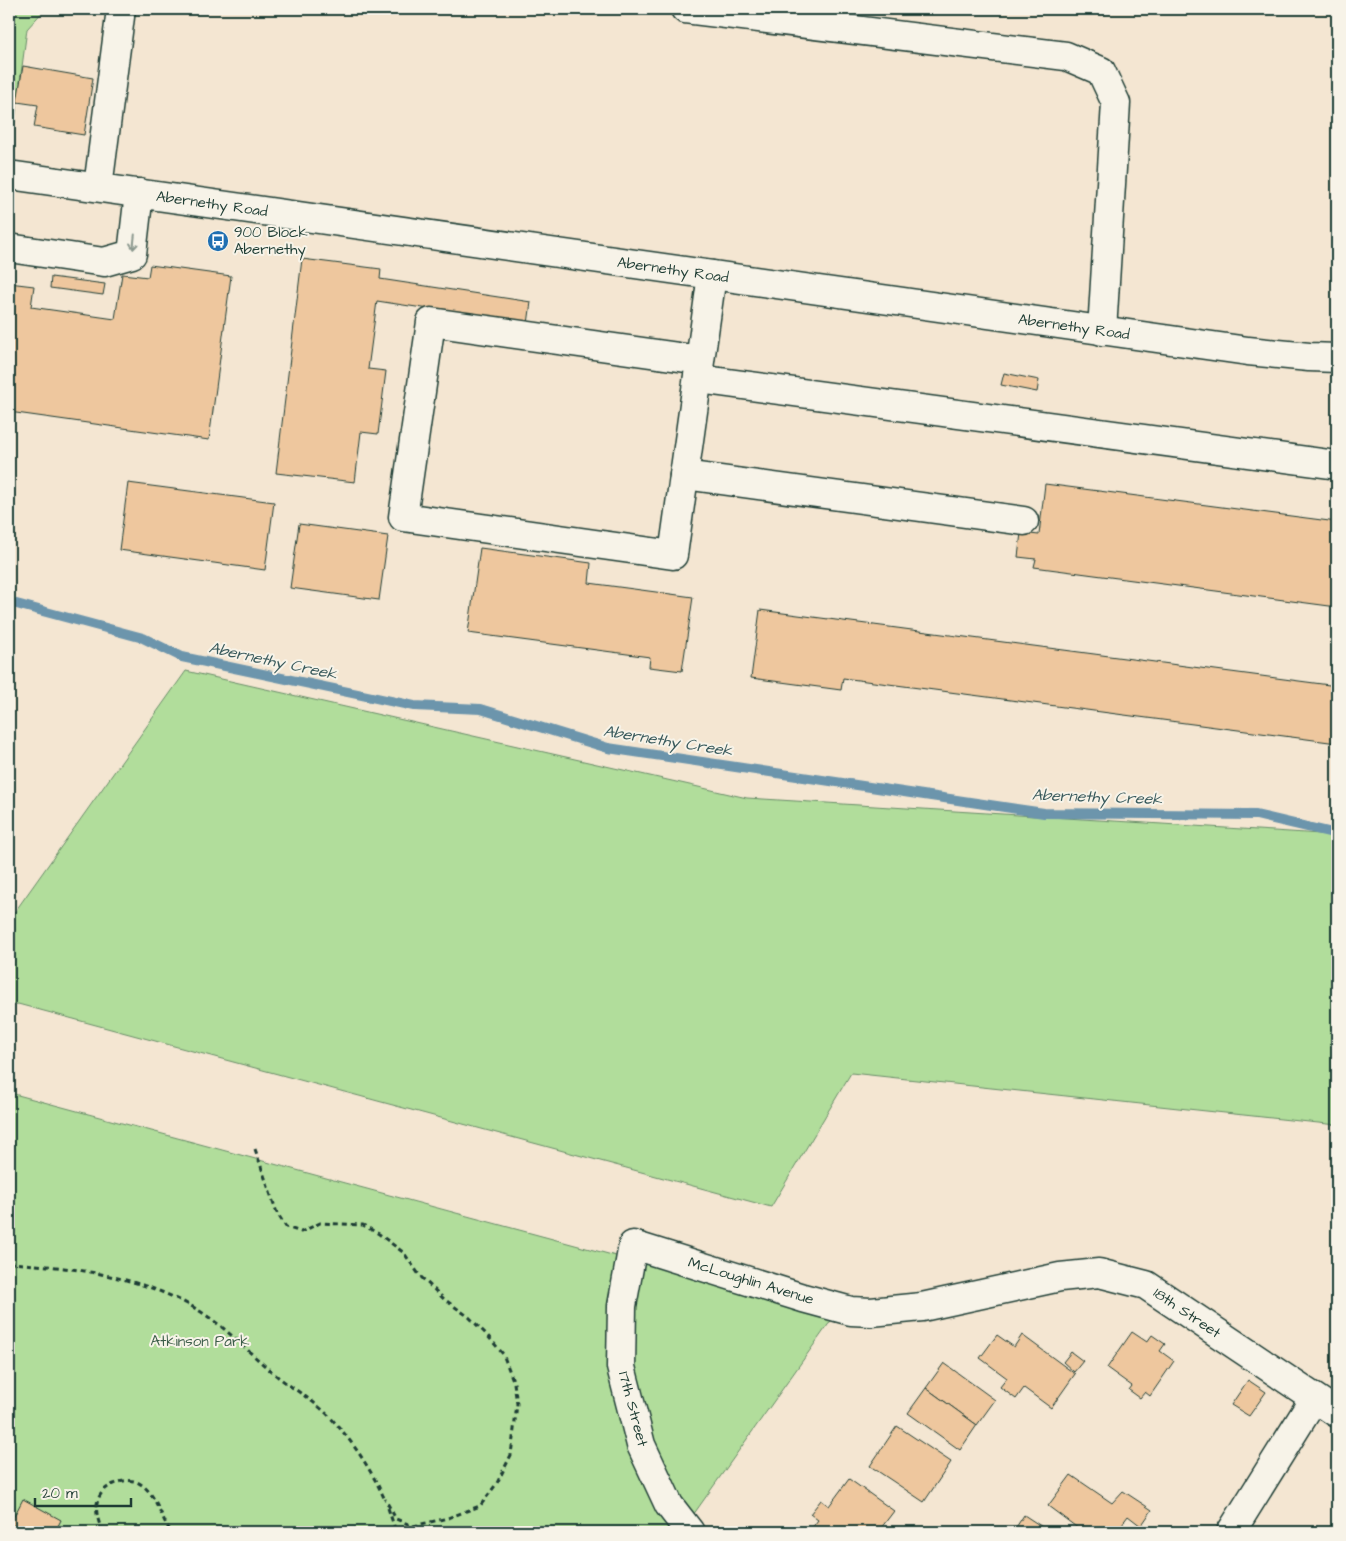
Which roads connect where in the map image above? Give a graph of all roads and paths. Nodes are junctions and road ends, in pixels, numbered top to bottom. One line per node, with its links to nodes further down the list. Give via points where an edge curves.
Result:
1 (121, 9): 4 (main road)
2 (686, 9): 8 (main road, via 1066,56 1101,70 1116,103)
3 (9, 174): 4 (main road, Abernethy Road)
4 (98, 187): 5 (main road, Abernethy Road)
5 (139, 193): 6 (main road, one-way to 6, via 132,254 104,262); 7 (main road, Abernethy Road)
6 (9, 248)
7 (712, 275): 8 (main road, Abernethy Road); 10 (main road)
8 (1102, 331): 9 (main road, Abernethy Road, via 1248,351)
9 (1337, 358)
10 (699, 369): 11 (main road); 12 (main road); 12 (main road, via 431,322 403,517 673,555)
11 (1337, 465)
12 (684, 475): 13 (main road)
13 (1024, 520)
14 (255, 1149): 20 (path, via 277,1213 286,1227 301,1232 320,1223 363,1225 379,1234 404,1253 420,1276 444,1300 469,1317 503,1354 514,1383 517,1404 510,1455 497,1483 480,1506 413,1526 396,1519)
15 (633, 1245): 17 (main road, McLoughlin Avenue, via 803,1298 851,1311); 24 (main road, 17th Street, via 622,1306 621,1367 641,1445 669,1505)
16 (9, 1263): 20 (path, via 70,1268 117,1278 159,1290 199,1311 239,1340 270,1371 328,1415 371,1470)
17 (871, 1312): 18 (main road, 18th Street, via 922,1307 1060,1277 1099,1273 1146,1285)
18 (1314, 1399): 19 (main road, 18th Street); 25 (main road)
19 (1337, 1413)
20 (385, 1499): 23 (path)
21 (103, 1532): 22 (path, via 96,1515 100,1494 108,1486 128,1480 147,1490)
22 (171, 1532)
23 (396, 1532)
24 (690, 1532)
25 (1231, 1532)

